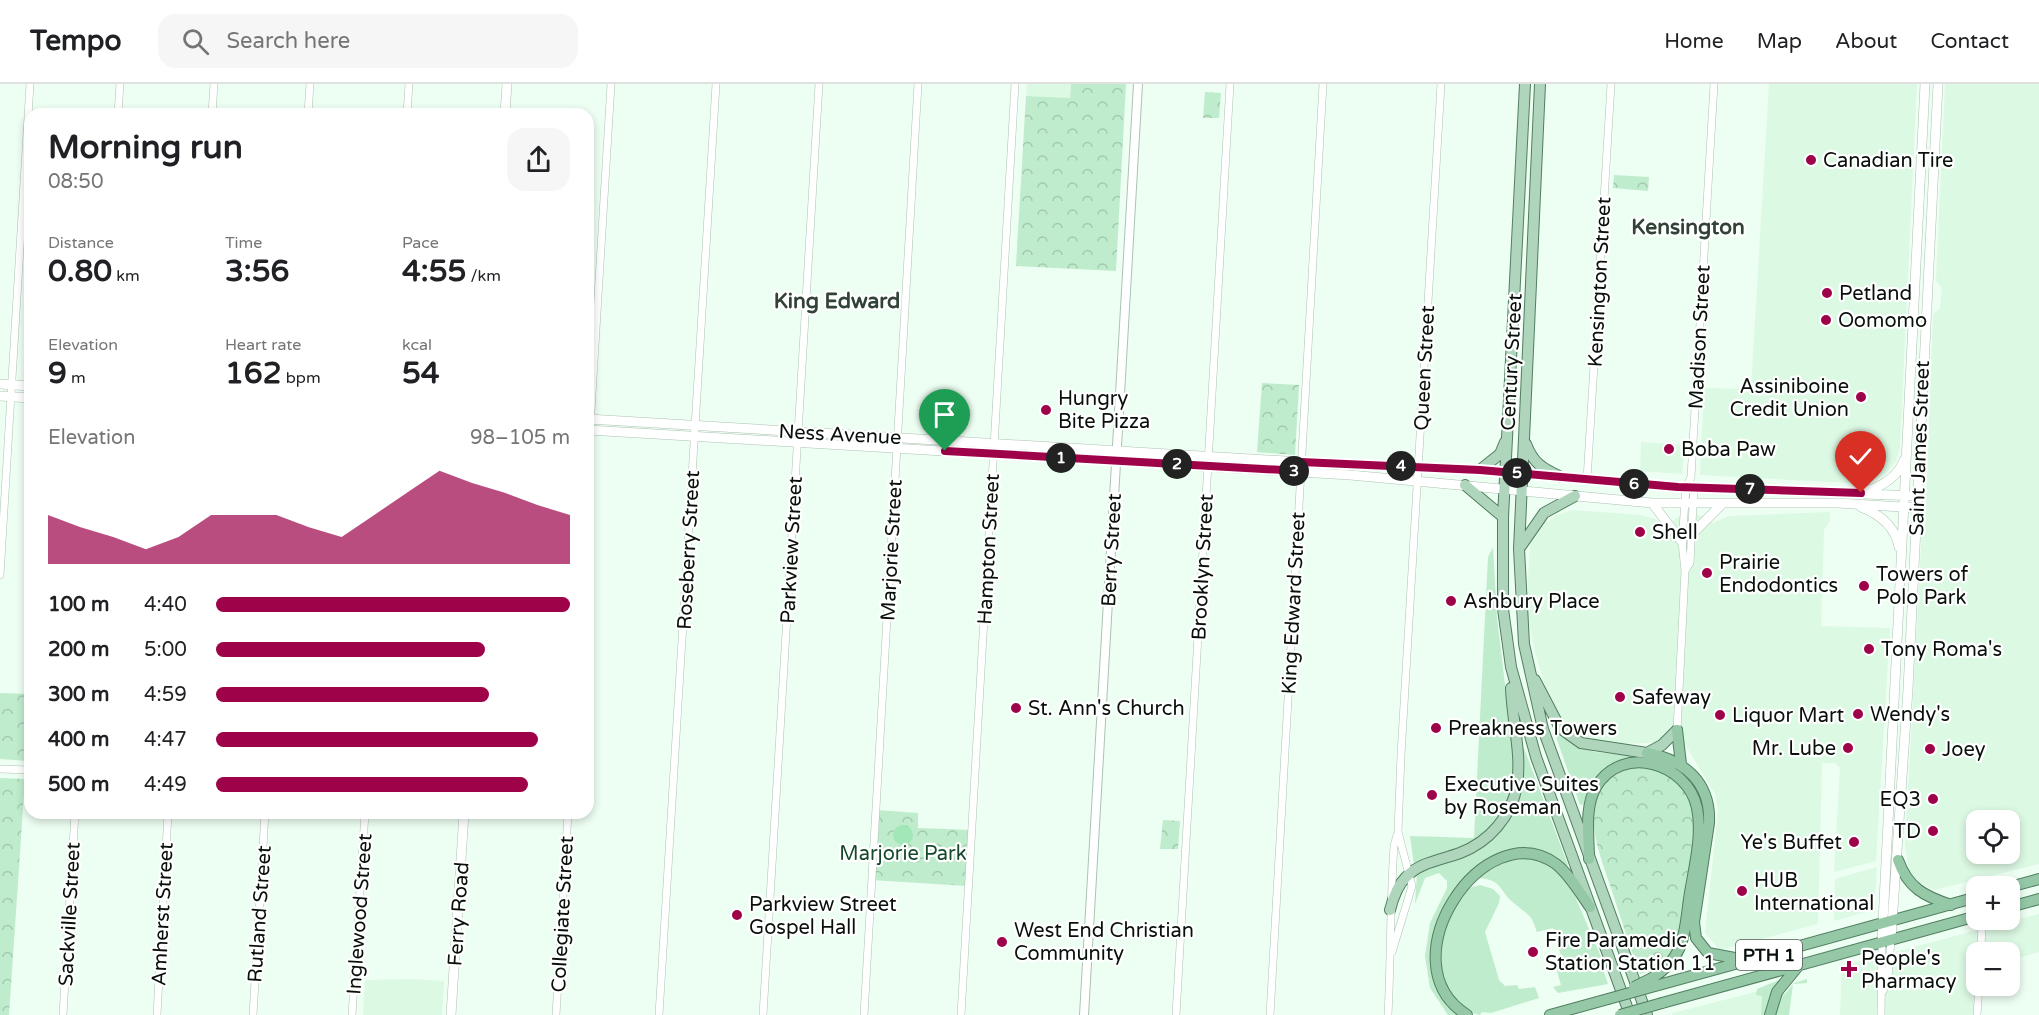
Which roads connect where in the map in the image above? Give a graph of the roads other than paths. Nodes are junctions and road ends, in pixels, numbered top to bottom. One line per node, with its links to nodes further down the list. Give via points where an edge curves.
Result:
1 (30, 84): 22 (street)
2 (120, 84): 23 (street)
3 (214, 84): 24 (street)
4 (310, 84): 25 (street)
5 (409, 84): 26 (street)
6 (507, 84): 27 (main road)
7 (611, 84): 29 (street)
8 (716, 84): 37 (street, Roseberry Street)
9 (819, 84): 39 (street, Parkview Street)
10 (918, 84): 42 (street, Marjorie Street)
11 (1015, 84): 46 (street, Hampton Street)
12 (1138, 84): 48 (street, Berry Street)
13 (1230, 84): 50 (street, Brooklyn Street)
14 (1323, 84): 52 (street, King Edward Street)
15 (1441, 84): 51 (street, Queen Street)
16 (1525, 84): 43 (main road, Century Street)
17 (1540, 84): 40 (main road, Century Street)
18 (1611, 84): 57 (street, Kensington Street)
19 (1714, 84): 60 (street, Madison Street)
20 (1925, 84): 47 (main road, Saint James Street)
21 (1938, 84): 66 (main road, Saint James Street)
22 (29, 108)
23 (118, 108)
24 (212, 108)
25 (308, 108)
26 (407, 108)
27 (506, 108)
28 (24, 184): 31 (street)
29 (594, 343)
30 (0, 384): 31 (main road)
31 (12, 385): 32 (main road); 34 (street)
32 (24, 386)
33 (0, 396): 34 (main road)
34 (11, 396): 35 (main road); 79 (street)
35 (24, 397)
36 (594, 419): 37 (main road, Ness Avenue)
37 (695, 426): 39 (main road, Ness Avenue); 41 (street, Roseberry Street)
38 (594, 430): 41 (main road, Ness Avenue)
39 (798, 432): 42 (main road, Ness Avenue); 44 (street, Parkview Street)
40 (1524, 435): 55 (main road, Century Street); 56 (main road, via 1538,466)
41 (695, 436): 44 (main road, Ness Avenue); 119 (street, Roseberry Street)
42 (897, 438): 45 (street, Marjorie Street); 46 (main road, Ness Avenue)
43 (1507, 439): 53 (main road, via 1500,454); 54 (main road, Century Street)
44 (798, 443): 45 (main road, Ness Avenue); 120 (street, Parkview Street)
45 (897, 448): 46 (main road, Ness Avenue); 121 (street, Marjorie Street)
46 (994, 449): 48 (main road, Ness Avenue); 49 (main road, Ness Avenue); 122 (street, Hampton Street)
47 (1907, 449): 63 (main road, via 1903,464 1889,480); 64 (main road, Saint James Street)
48 (1117, 450): 49 (street, Berry Street); 50 (main road, Ness Avenue)
49 (1116, 461): 50 (main road, Ness Avenue); 123 (street, Berry Street)
50 (1208, 461): 52 (main road, Ness Avenue); 124 (street, Brooklyn Street)
51 (1418, 466): 52 (main road, Ness Avenue); 53 (main road, Ness Avenue); 58 (street, Queen Street)
52 (1300, 467): 58 (main road, Ness Avenue); 125 (street, King Edward Street)
53 (1480, 470): 54 (main road, Ness Avenue)
54 (1505, 472): 55 (main road, Ness Avenue); 61 (main road, Century Street)
55 (1522, 474): 56 (main road, Ness Avenue); 62 (main road, Century Street)
56 (1561, 477): 57 (main road, Ness Avenue)
57 (1587, 480): 60 (main road, Ness Avenue)
58 (1417, 481): 59 (main road, Ness Avenue); 93 (street, Queen Street)
59 (1465, 485): 61 (main road, Ness Avenue); 73 (main road)
60 (1691, 486): 63 (main road, Ness Avenue); 68 (street, Madison Street)
61 (1504, 488): 62 (main road, Ness Avenue); 73 (main road, Century Street)
62 (1522, 490): 65 (main road, Ness Avenue); 76 (main road, Century Street)
63 (1861, 493): 64 (main road, Ness Avenue)
64 (1904, 495): 66 (main road, Ness Avenue); 71 (main road, Saint James Street)
65 (1575, 496): 67 (main road, Ness Avenue); 76 (main road, via 1544,513)
66 (1918, 496): 72 (main road, Saint James Street)
67 (1652, 503): 68 (main road, Ness Avenue); 75 (main road)
68 (1690, 504): 69 (main road, Ness Avenue); 74 (street, Madison Street); 75 (street, Madison Street)
69 (1722, 504): 70 (main road, Ness Avenue); 74 (main road)
70 (1853, 504): 71 (main road, Ness Avenue); 77 (main road, via 1887,522 1898,541)
71 (1903, 506): 72 (main road, Ness Avenue); 77 (main road, Saint James Street)
72 (1917, 507): 95 (main road, Saint James Street)
73 (1503, 517): 81 (main road, Century Street, via 1502,597)
74 (1692, 534): 78 (street, Madison Street, via 1690,562)
75 (1682, 542): 78 (street, Madison Street)
76 (1519, 549): 80 (main road, Century Street, via 1520,606)
77 (1900, 559): 106 (main road, Saint James Street)
78 (1685, 571): 82 (street, Madison Street)
79 (0, 575)
80 (1527, 662): 83 (main road, via 1554,719 1568,736 1594,747); 94 (main road, Century Street, via 1543,729)
81 (1511, 667): 96 (main road, via 1518,774 1510,807 1481,842); 103 (main road, Century Street, via 1536,757)
82 (1677, 730): 83 (main road); 84 (highway)
83 (1647, 753): 84 (highway)
84 (1681, 764): 109 (highway, via 1699,783 1709,809 1694,922 1696,938 1712,955)
85 (0, 769): 86 (street)
86 (24, 770)
87 (75, 819): 113 (street, Sackville Street)
88 (168, 819): 114 (street, Amherst Street)
89 (265, 819): 115 (street, Rutland Street)
90 (365, 819): 116 (street, Inglewood Street)
91 (464, 819): 117 (main road, Ferry Road)
92 (568, 819): 118 (street, Collegiate Street)
93 (1398, 832): 96 (street, Queen Street); 104 (street, Queen Street)
94 (1589, 859): 111 (highway, via 1591,800 1608,774 1628,764 1645,763 1669,769 1685,782 1695,801 1699,825 1683,939 1676,958); 131 (main road, Century Street)
95 (1898, 860): 102 (highway, via 1913,888); 106 (main road, Saint James Street)
96 (1409, 874): 104 (main road, via 1399,886); 108 (street, Queen Street, via 1411,893)
97 (2039, 879): 98 (highway)
98 (2020, 884)
99 (2039, 899): 101 (highway)
100 (1966, 901): 102 (highway, PTH 1)
101 (2020, 904)
102 (1952, 905): 106 (highway, PTH 1)
103 (1590, 907): 127 (highway, via 1562,869 1540,856 1504,858 1464,884 1442,923 1436,961 1445,994); 130 (main road, Century Street)
104 (1390, 910): 108 (street, Queen Street)
105 (1966, 919): 107 (highway, PTH 1)
106 (1887, 922): 107 (main road, Saint James Street); 109 (highway, PTH 1)
107 (1886, 940): 110 (highway, PTH 1); 133 (street, Saint James Street, via 1888,978)
108 (1392, 952): 126 (street, Queen Street)
109 (1750, 960): 111 (highway, PTH 1)
110 (1799, 965): 129 (highway, PTH 1, bridge); 132 (highway, via 1777,992)
111 (1653, 982): 128 (highway, PTH 1, bridge)
112 (1978, 996): 134 (street)
113 (63, 1015)
114 (157, 1015)
115 (253, 1015)
116 (352, 1015)
117 (451, 1015)
118 (556, 1015)
119 (659, 1015)
120 (763, 1015)
121 (864, 1015)
122 (961, 1015)
123 (1084, 1015)
124 (1176, 1015)
125 (1270, 1015)
126 (1389, 1015)
127 (1467, 1015)
128 (1550, 1015)
129 (1620, 1015)
130 (1630, 1015)
131 (1647, 1015)
132 (1770, 1015)
133 (1881, 1015)
134 (1977, 1015)

